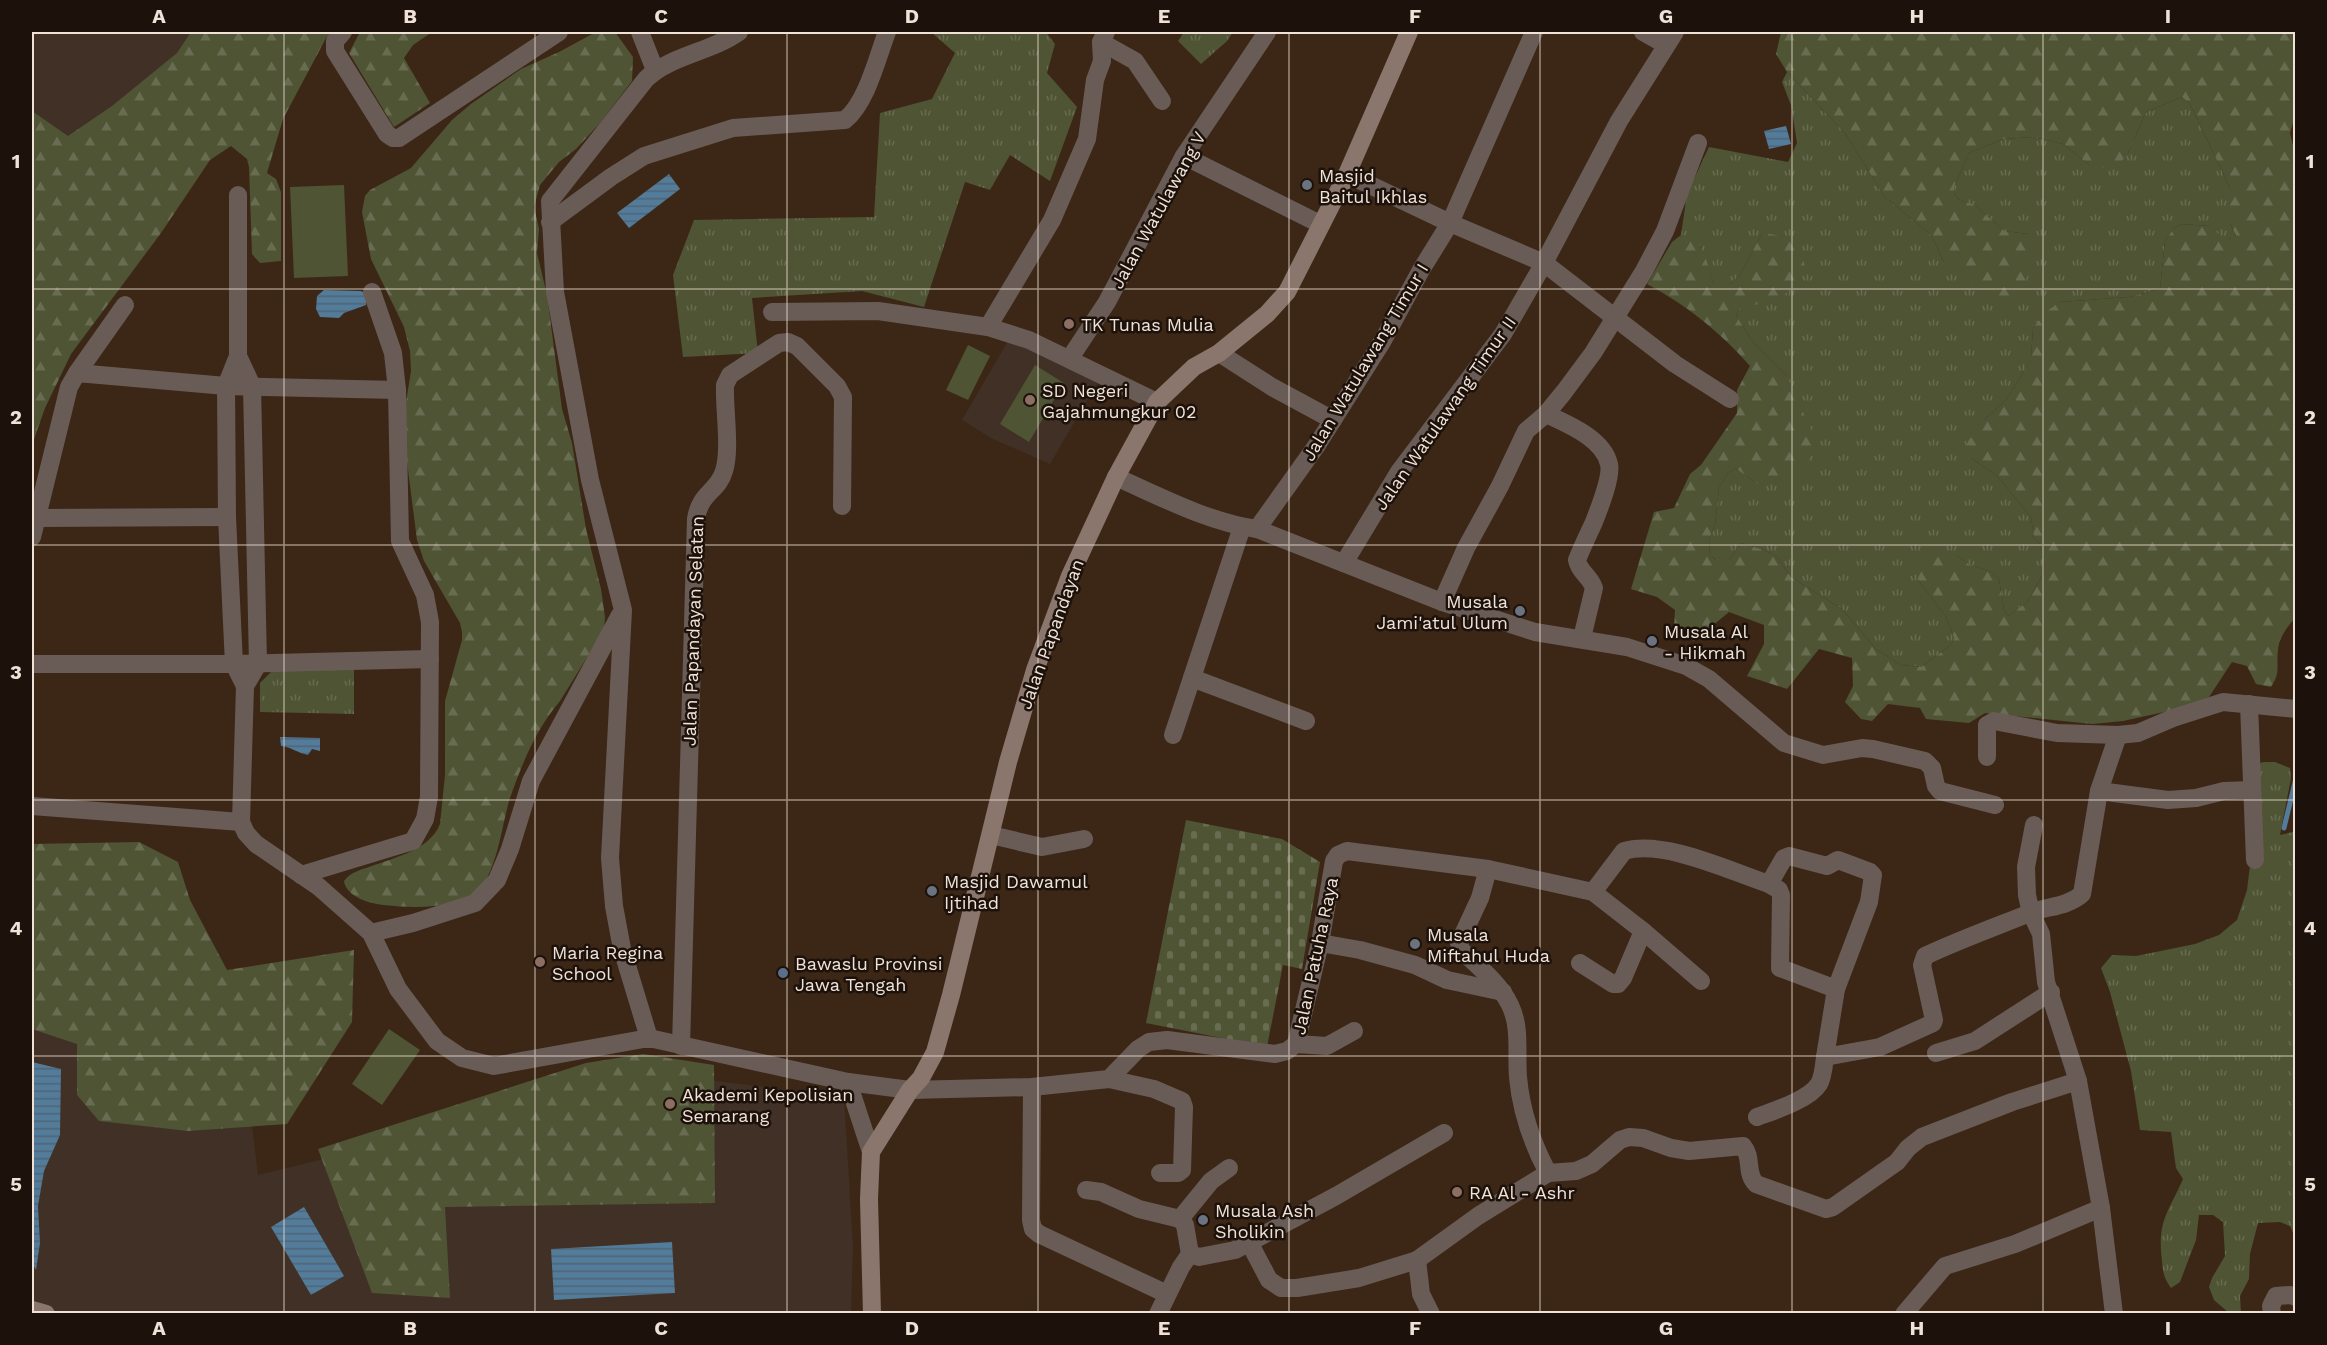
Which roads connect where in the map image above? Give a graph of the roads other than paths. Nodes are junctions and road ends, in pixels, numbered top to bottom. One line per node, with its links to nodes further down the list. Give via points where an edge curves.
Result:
1 (343, 32): 2 (street, via 335,40 335,51 387,134 399,138)
2 (559, 32)
3 (640, 32): 12 (street)
4 (739, 32): 12 (street)
5 (887, 32): 18 (street, via 861,101 845,120 734,128 644,156)
6 (1267, 32): 15 (street, Jalan Watulawang V)
7 (1409, 32): 16 (main road, Jalan Papandayan)
8 (1534, 32): 19 (street, Jalan Watulawang Timur I)
9 (1643, 32): 11 (street)
10 (1104, 37): 13 (street, via 1135,61); 26 (street, via 1087,139 1052,220)
11 (1670, 38): 21 (street, Jalan Watulawang Timur II, via 1619,122)
12 (655, 70): 18 (street, via 550,201)
13 (1162, 101)
14 (1698, 143): 25 (street, via 1665,231)
15 (1184, 156): 20 (street); 29 (street, Jalan Watulawang V, via 1107,302)
16 (1347, 174): 19 (street); 20 (main road, Jalan Papandayan)
17 (238, 195): 28 (street)
18 (550, 222): 47 (street, via 555,292 590,480)
19 (1450, 223): 21 (street); 37 (street, Jalan Watulawang Timur I)
20 (1320, 224): 27 (main road, Jalan Papandayan, via 1287,292 1267,314)
21 (1544, 263): 25 (street); 45 (street, Jalan Watulawang Timur II, via 1503,334 1399,472)
22 (372, 292): 33 (street, via 393,354)
23 (125, 305): 30 (street)
24 (772, 312): 26 (street, via 878,311)
25 (1614, 318): 34 (street); 36 (street, via 1593,353)
26 (988, 327): 29 (street)
27 (1219, 353): 35 (main road, Jalan Papandayan, via 1194,367); 37 (street)
28 (238, 356): 31 (street); 32 (street)
29 (1070, 358): 35 (street)
30 (77, 373): 31 (street); 42 (street, via 69,387)
31 (226, 386): 32 (street); 40 (street)
32 (252, 386): 33 (street); 41 (street)
33 (397, 390): 49 (street, via 400,541 425,595)
34 (1730, 399)
35 (1157, 402): 38 (main road, Jalan Papandayan)
36 (1546, 414): 46 (street, via 1526,431 1515,450); 48 (street, via 1569,424 1599,446 1609,464 1598,514 1577,560 1594,588)
37 (1333, 420): 43 (street, Jalan Watulawang Timur I)
38 (1116, 477): 43 (street, via 1190,509); 67 (main road, Jalan Papandayan, via 1070,576 1035,670)
39 (842, 506): 86 (street, Jalan Papandayan Selatan, via 841,391 797,346 779,342 730,375 725,385 724,471 718,483 704,495 696,519)
40 (227, 517): 41 (street, via 238,505 249,508); 42 (street); 51 (street)
41 (255, 517): 52 (street)
42 (36, 518): 44 (street)
43 (1250, 528): 45 (street); 53 (street, Jalan Watulawang Timur I)
44 (32, 537)
45 (1344, 563): 46 (street)
46 (1442, 602): 48 (street, via 1535,632)
47 (623, 610): 76 (street, via 531,781 496,880 474,903); 84 (street, via 610,858 622,949)
48 (1582, 638): 63 (street, via 1627,647 1698,672 1784,743 1823,755 1862,748 1925,761 1932,768 1940,790)
49 (430, 658): 52 (street); 71 (street, via 429,797 425,819 413,841)
50 (32, 664): 51 (street)
51 (234, 664): 52 (street); 54 (street)
52 (258, 664): 54 (street)
53 (1192, 678): 57 (street); 58 (street, Jalan Watulawang Timur I)
54 (245, 686): 65 (street)
55 (2249, 704): 56 (street); 59 (street, via 2223,702 2138,733); 62 (street)
56 (2295, 709)
57 (1306, 721)
58 (1173, 735)
59 (2118, 735): 60 (street, via 2057,733 1994,721 1987,725); 61 (street)
60 (1987, 757)
61 (2099, 790): 62 (street, via 2168,800); 74 (street, via 2082,894 2070,903)
62 (2252, 790): 69 (street)
63 (1995, 805)
64 (32, 806): 65 (street)
65 (241, 822): 71 (street, via 255,844)
66 (2034, 825): 74 (street, via 2026,879)
67 (991, 835): 68 (street, via 1042,847); 93 (main road, Jalan Papandayan, via 935,1052)
68 (1084, 839)
69 (2255, 860)
70 (1488, 869): 73 (street, Jalan Patuha Raya); 77 (street, Jalan Patuha Raya, via 1347,851 1334,861); 81 (street, via 1460,943 1461,950)
71 (301, 875): 76 (street)
72 (1769, 884): 73 (street, via 1680,854 1644,847 1624,850); 80 (street, via 1781,896 1780,968); 80 (street, via 1789,856 1827,866 1838,860 1873,875 1869,902)
73 (1593, 892): 75 (street)
74 (2031, 913): 82 (street, via 2041,934 2046,982); 88 (street, via 1923,958 1934,1020 1931,1025 1880,1047)
75 (1643, 931): 78 (street, via 1618,984); 79 (street)
76 (371, 933): 84 (street, via 398,989 437,1041 462,1058 494,1066)
77 (1320, 943): 81 (street, via 1360,950 1415,965 1447,980); 85 (street, Jalan Patuha Raya)
78 (1580, 963)
79 (1701, 981)
80 (1836, 990): 88 (street)
81 (1503, 992): 99 (street, via 1515,1017 1523,1112)
82 (2051, 992): 87 (street, via 1975,1041); 90 (street)
83 (1354, 1030): 85 (street, via 1327,1046)
84 (649, 1038): 86 (street)
85 (1296, 1044): 89 (street, Jalan Patuha Raya, via 1275,1054 1167,1040 1149,1042)
86 (681, 1046): 91 (street)
87 (1936, 1053)
88 (1825, 1057): 94 (street, via 1815,1090)
89 (1109, 1079): 92 (street); 98 (street, via 1154,1089 1182,1101 1182,1170)
90 (2078, 1081): 99 (street, via 1922,1137 1897,1162 1833,1208 1826,1209 1756,1184 1749,1174 1750,1159 1743,1146 1689,1151 1629,1137 1593,1164 1576,1171); 101 (street)
91 (848, 1082): 93 (street); 96 (street)
92 (1032, 1087): 93 (street); 106 (street, via 1033,1229)
93 (910, 1090): 96 (main road, Jalan Papandayan)
94 (1756, 1118)
95 (1444, 1133): 103 (street)
96 (871, 1152): 110 (main road, Jalan Papandayan)
97 (1230, 1168): 102 (street, via 1211,1181)
98 (1160, 1173)
99 (1548, 1173): 105 (street)
100 (1086, 1190): 102 (street)
101 (2102, 1208): 113 (street, via 2015,1244 1945,1266); 114 (street)
102 (1180, 1219): 104 (street, via 1185,1225)
103 (1249, 1242): 104 (street, via 1219,1255); 105 (street, via 1269,1280 1281,1288 1359,1278)
104 (1190, 1254): 106 (street)
105 (1417, 1260): 112 (street, via 1421,1294)
106 (1167, 1294): 111 (street)
107 (2295, 1297): 115 (street, via 2276,1296)
108 (32, 1310): 109 (main road)
109 (46, 1314)
110 (872, 1314)
111 (1158, 1314)
112 (1431, 1314)
113 (1904, 1314)
114 (2114, 1314)
115 (2272, 1314)

